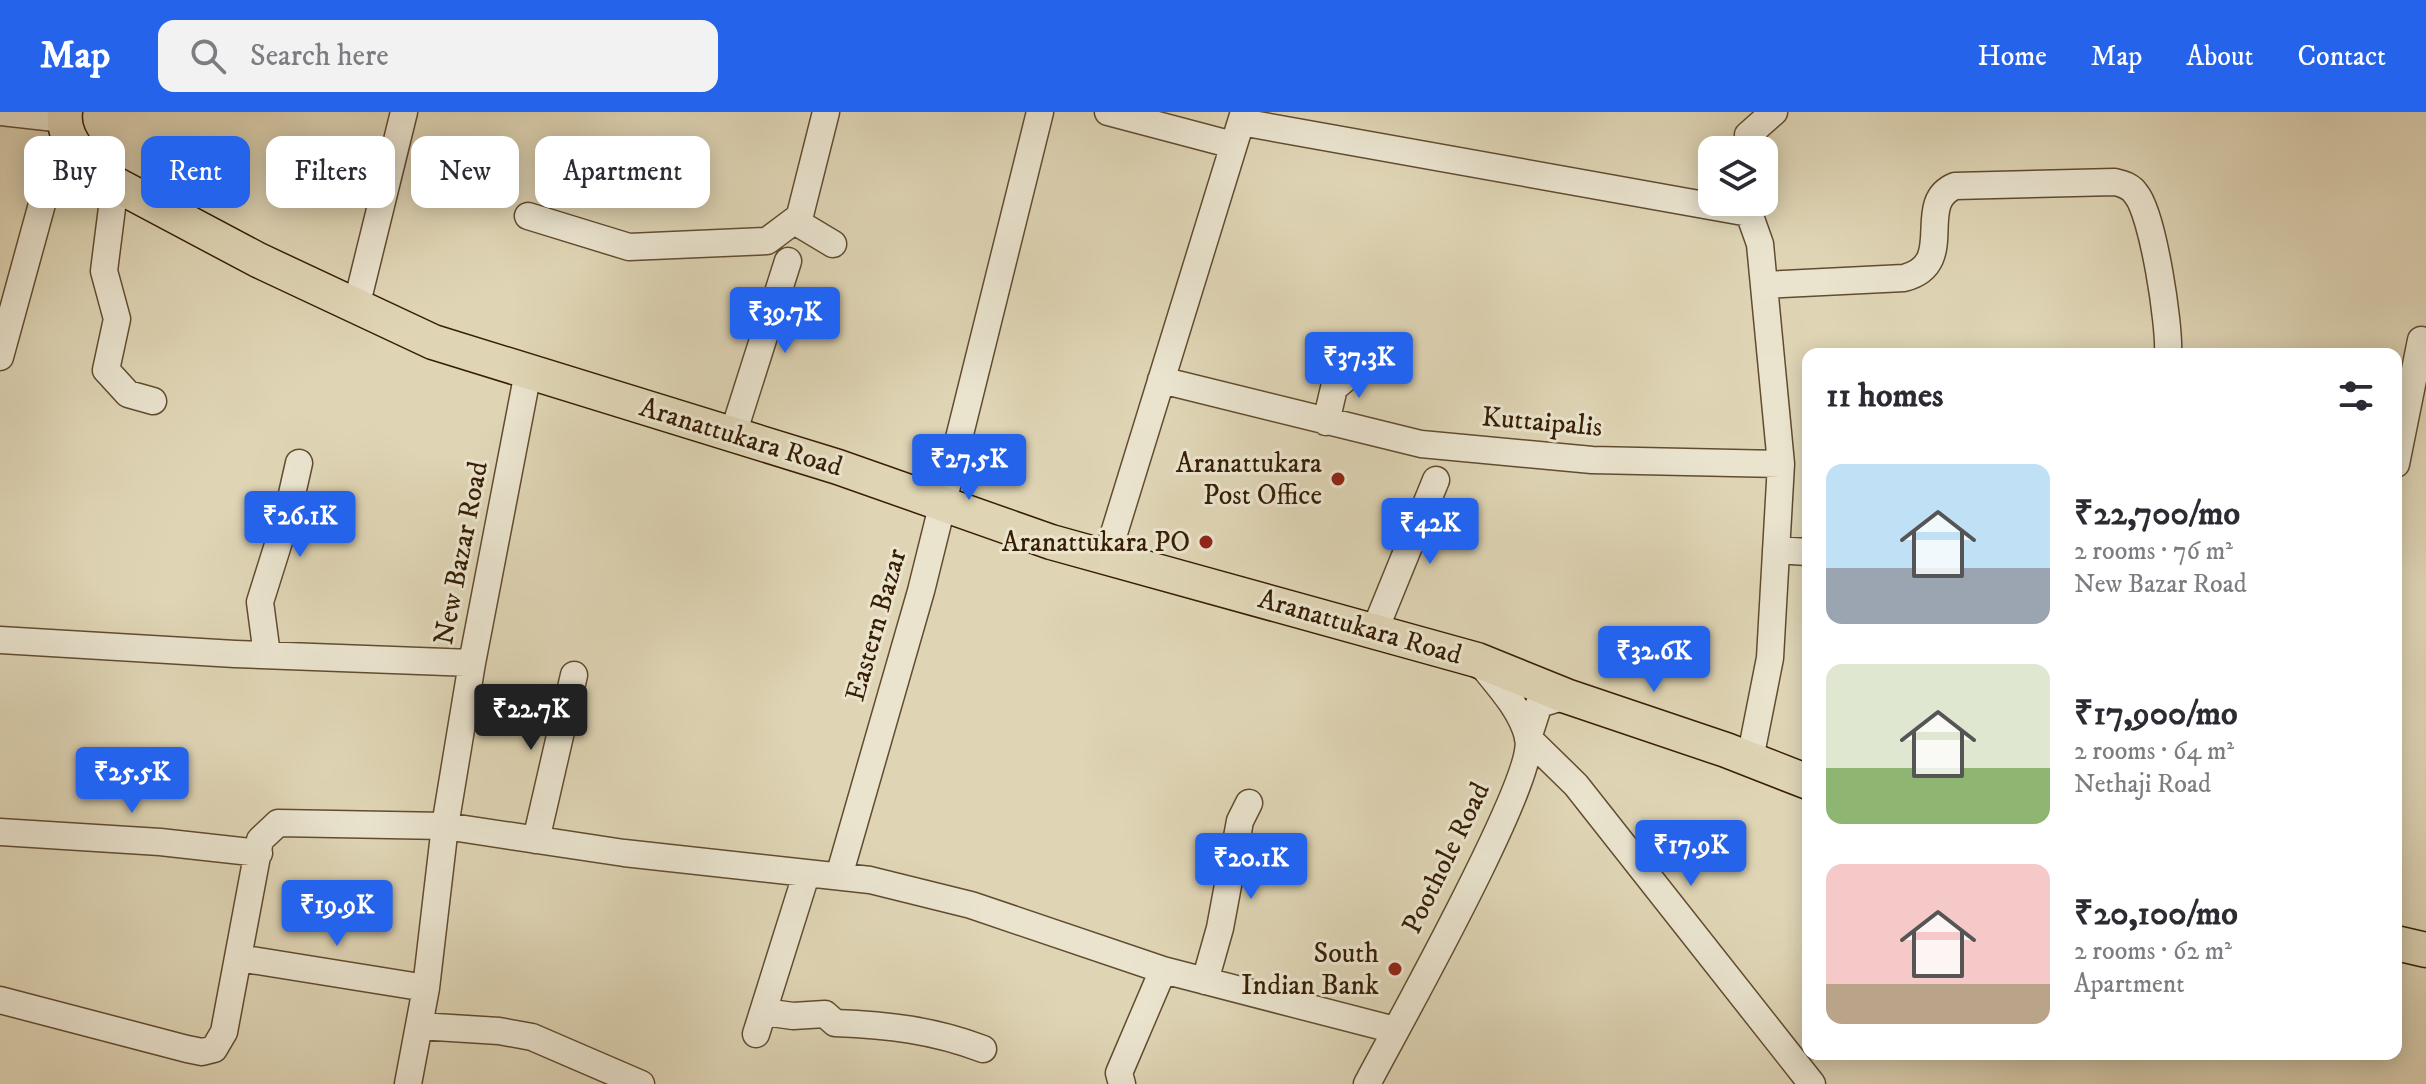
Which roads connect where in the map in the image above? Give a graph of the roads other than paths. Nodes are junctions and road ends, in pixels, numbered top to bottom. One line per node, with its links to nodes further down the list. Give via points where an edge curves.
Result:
1 (0, 112): 7 (street)
2 (404, 112): 19 (street)
3 (826, 112): 15 (street)
4 (1040, 112): 33 (street, Eastern Bazar)
5 (1108, 112): 8 (street)
6 (1774, 112): 9 (street)
7 (67, 124): 22 (street)
8 (1239, 126): 11 (street); 25 (street)
9 (1748, 136)
10 (125, 189): 19 (main road, Aranattukara Road)
11 (1698, 200)
12 (112, 208): 26 (street, via 104,271 117,319 106,370 128,394)
13 (528, 216): 15 (street, via 629,247 767,241)
14 (1751, 216): 18 (street)
15 (799, 217): 16 (street, via 798,223)
16 (833, 244)
17 (788, 261): 28 (street)
18 (1764, 285): 21 (street, via 1921,274 1932,254 1938,201 1955,186 2115,182 2141,201 2167,311); 31 (street)
19 (356, 307): 24 (main road, Aranattukara Road, via 433,342)
20 (2421, 340): 29 (street)
21 (2168, 348)
22 (0, 357)
23 (1379, 358): 27 (street, via 1367,360 1334,388)
24 (528, 372): 28 (main road, Aranattukara Road); 41 (street, New Bazar Road)
25 (1161, 380): 27 (street, Kuttaipalis); 36 (street)
26 (153, 401)
27 (1326, 422): 31 (street, Kuttaipalis, via 1421,444 1592,460)
28 (733, 434): 33 (main road, Aranattukara Road)
29 (2402, 434)
30 (299, 463): 39 (street, via 260,602)
31 (1781, 464): 34 (street)
32 (1436, 480): 37 (street)
33 (943, 505): 36 (main road, Aranattukara Road); 53 (street, Eastern Bazar)
34 (1776, 550): 35 (street); 45 (street, via 1770,658)
35 (1802, 552)
36 (1107, 556): 37 (main road, Aranattukara Road)
37 (1374, 632): 40 (main road, Aranattukara Road)
38 (0, 640): 39 (street)
39 (267, 655): 41 (street)
40 (1477, 660): 43 (main road, Aranattukara Road); 44 (street, via 1505,694)
41 (472, 663): 48 (street, New Bazar Road)
42 (574, 675): 50 (street)
43 (1566, 696): 44 (street, Poothole Road, via 1539,704); 45 (main road, Aranattukara Road)
44 (1528, 738): 62 (street, Poothole Road, via 1509,804 1453,924); 64 (street, via 1576,785)
45 (1750, 759): 46 (main road, Aranattukara Road)
46 (1802, 780)
47 (1249, 803): 58 (street, via 1240,821)
48 (445, 826): 50 (street); 51 (street, via 278,823 260,840); 59 (street, New Bazar Road)
49 (0, 832): 51 (street)
50 (536, 840): 52 (street)
51 (259, 853): 56 (street)
52 (806, 875): 53 (street); 63 (street, via 760,1023 825,1014 835,1023 909,1027)
53 (839, 876): 57 (street, via 971,905)
54 (2402, 944): 55 (main road)
55 (2426, 950)
56 (239, 958): 59 (street); 60 (street, via 220,1042 202,1052)
57 (1163, 970): 58 (street); 67 (street, via 1119,1073)
58 (1205, 981): 62 (street)
59 (426, 988): 61 (street, New Bazar Road)
60 (0, 1000)
61 (419, 1026): 65 (street, New Bazar Road); 66 (street, via 524,1035)
62 (1395, 1030): 68 (street, Poothole Road)
63 (983, 1049)
64 (1804, 1080)
65 (409, 1081)
66 (641, 1084)
67 (1122, 1084)
68 (1367, 1084)

